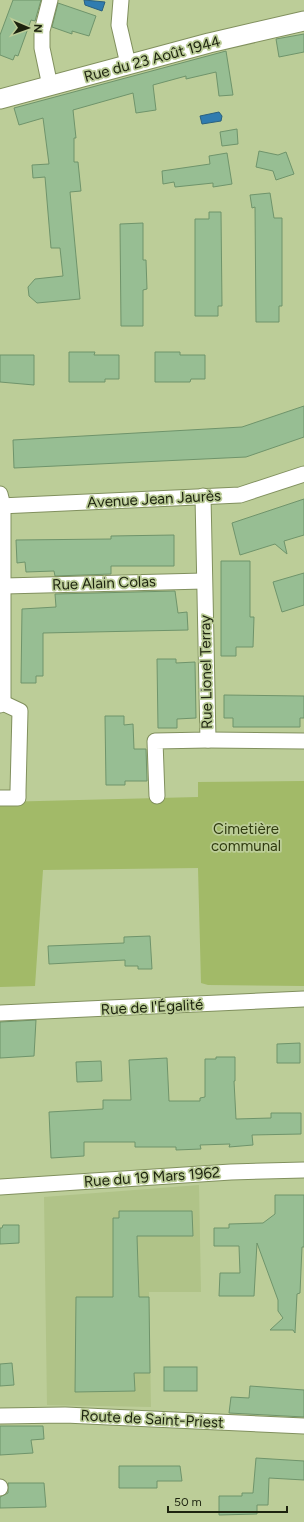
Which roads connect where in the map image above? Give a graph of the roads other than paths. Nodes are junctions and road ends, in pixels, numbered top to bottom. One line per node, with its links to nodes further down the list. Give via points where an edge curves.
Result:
1 (50, 0): 5 (street, via 42,31 42,48)
2 (120, 0): 4 (street, via 119,25)
3 (304, 21): 4 (main road, Rue du 23 Août 1944)
4 (128, 64): 5 (main road, Rue du 23 Août 1944)
5 (50, 86): 6 (main road, Rue du 23 Août 1944)
6 (0, 99)
7 (304, 474): 8 (street, Avenue Jean Jaurès, via 240,495)
8 (202, 496): 9 (street, Avenue Jean Jaurès); 11 (street, Rue Lionel Terray)
9 (1, 502): 10 (street)
10 (2, 538): 12 (street)
11 (204, 581): 12 (street, Rue Alain Colas); 15 (street, Rue Lionel Terray)
12 (4, 586): 13 (street)
13 (1, 655): 14 (street)
14 (2, 704): 18 (street, via 20,711 18,798)
15 (208, 740): 16 (street); 17 (street, Rue Lionel Terray, via 155,741)
16 (304, 741)
17 (157, 796)
18 (0, 798)
19 (304, 999): 20 (street, Rue de l'Égalité)
20 (0, 1013)
21 (304, 1170): 22 (street, Rue du 19 Mars 1962)
22 (0, 1186)
23 (0, 1416): 24 (street, Route de Saint-Priest, via 65,1415)
24 (304, 1426)

